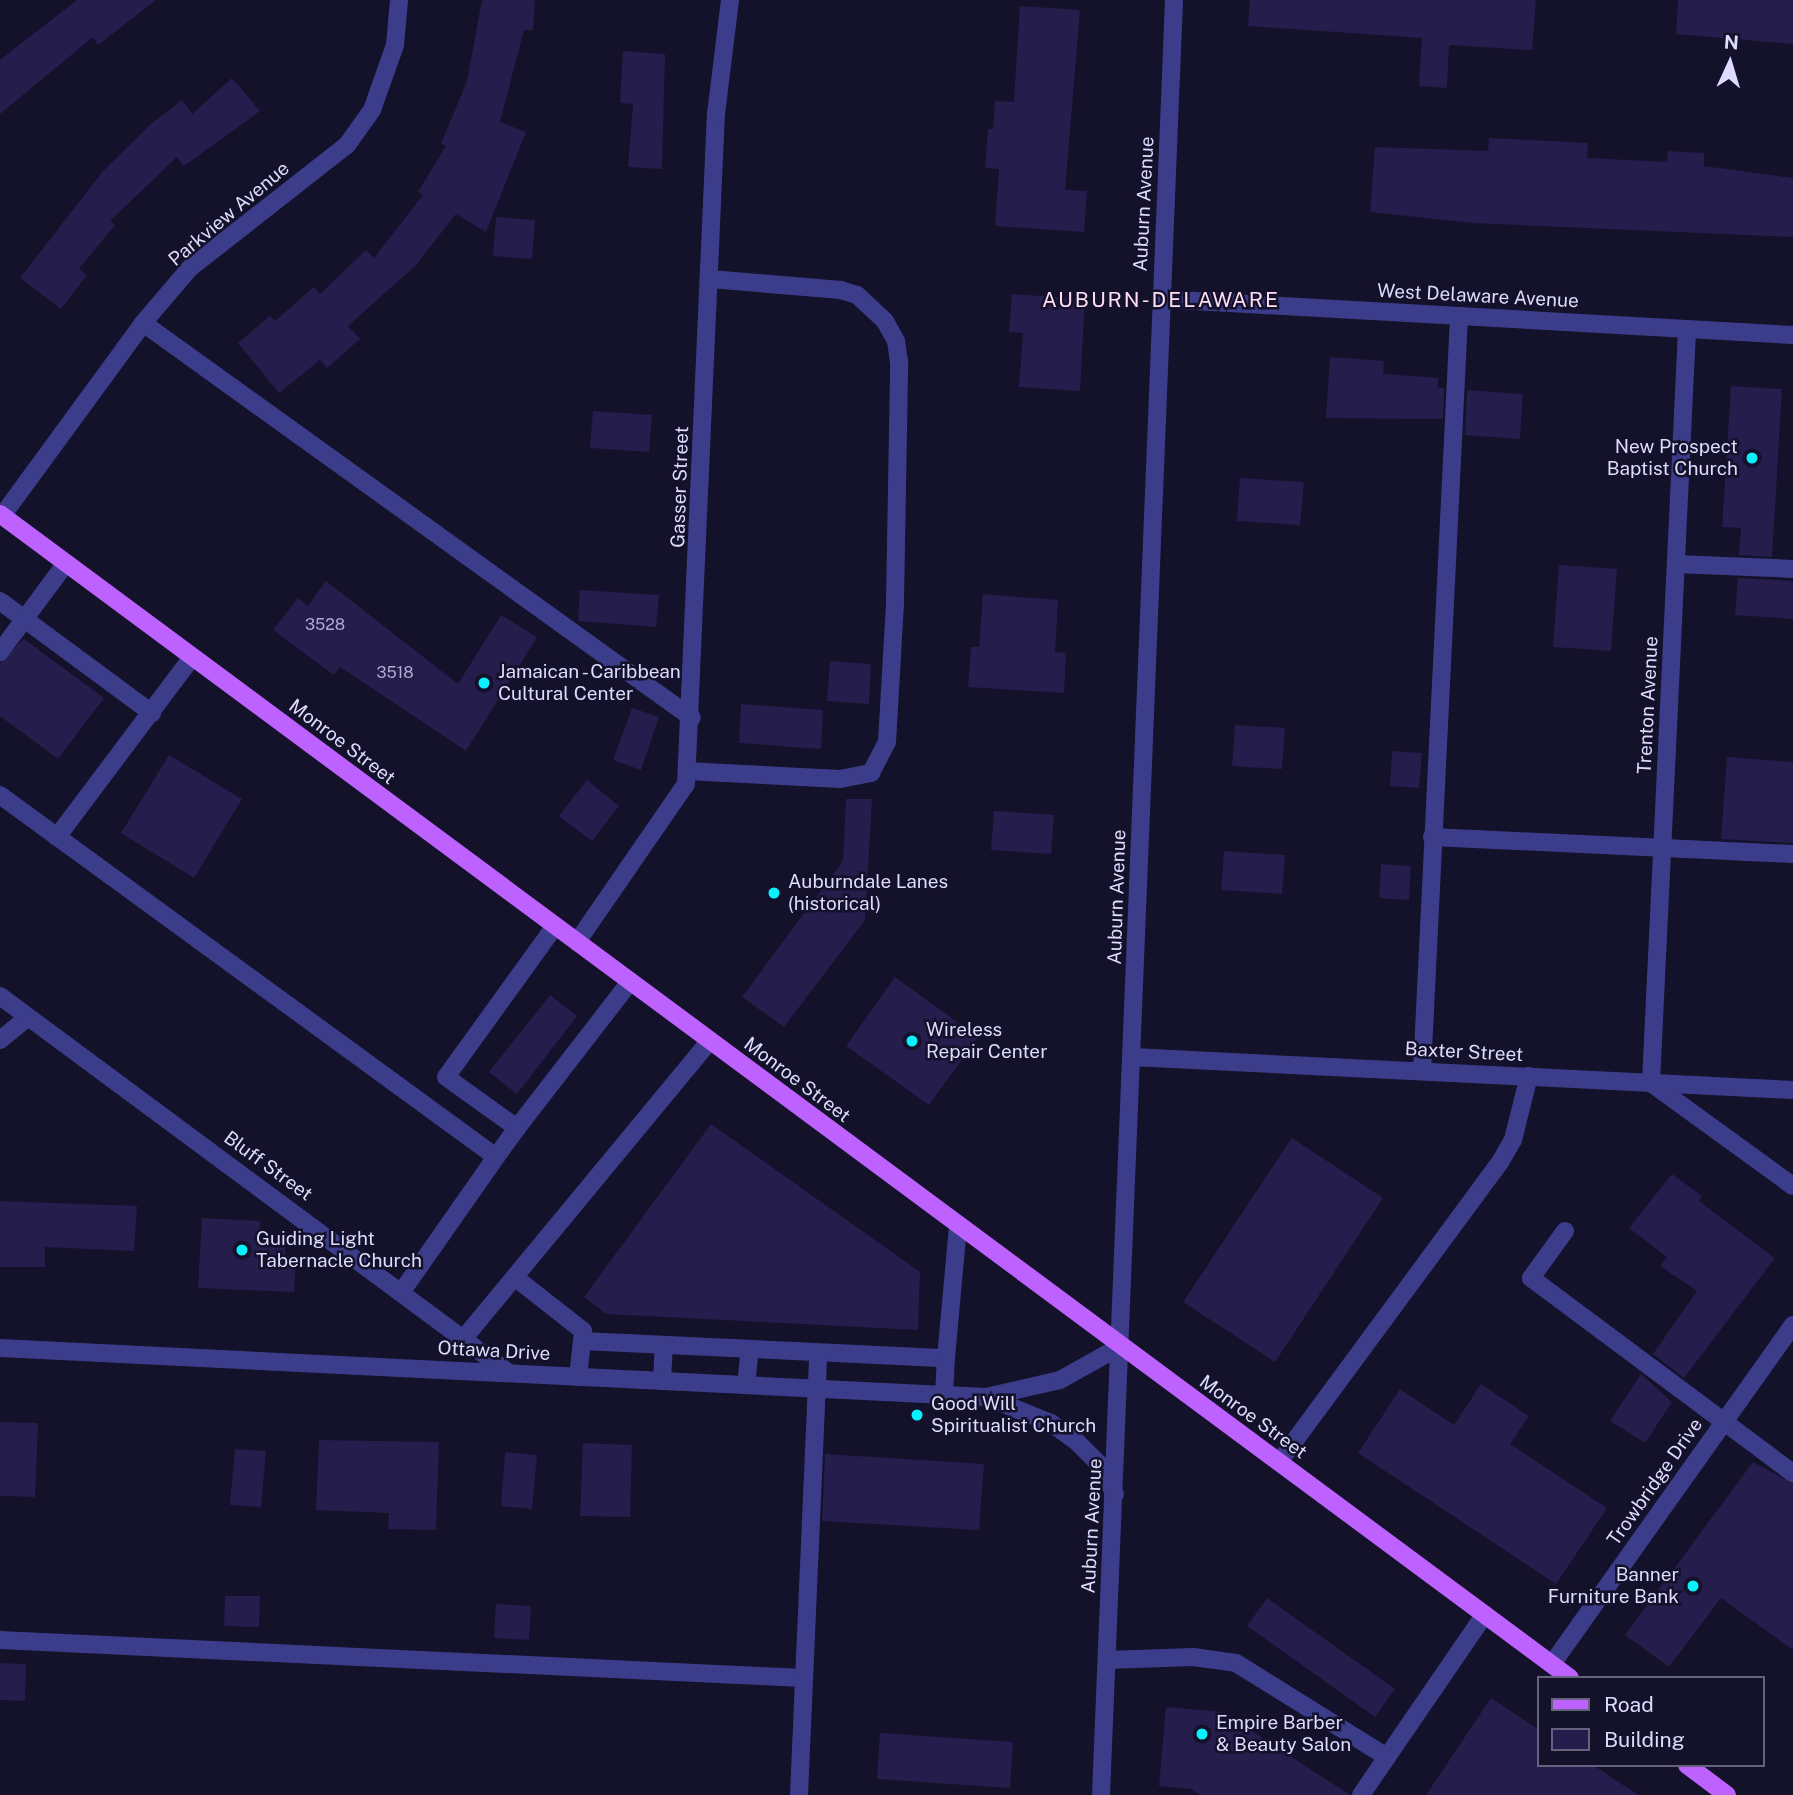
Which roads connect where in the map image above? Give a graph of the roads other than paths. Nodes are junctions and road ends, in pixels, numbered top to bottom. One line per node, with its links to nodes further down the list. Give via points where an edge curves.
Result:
1 (399, 0): 7 (street, Parkview Avenue, via 394,45 376,97 347,145 190,268)
2 (730, 0): 4 (street, Gasser Street, via 716,114)
3 (1174, 0): 5 (street, Auburn Avenue)
4 (710, 279): 19 (street, Gasser Street); 20 (street, via 841,290 857,295 885,321 896,341 899,362 895,602 887,742 871,773 840,779)
5 (1160, 299): 6 (street, West Delaware Avenue); 33 (street, Auburn Avenue)
6 (1459, 316): 8 (street, West Delaware Avenue); 23 (street)
7 (143, 323): 10 (street, Parkview Avenue); 19 (street)
8 (1687, 330): 9 (street, West Delaware Avenue); 12 (street, Trenton Avenue)
9 (1793, 335)
10 (1, 515): 11 (main road, Monroe Street)
11 (66, 563): 15 (street); 17 (main road, Monroe Street)
12 (1676, 564): 13 (street); 24 (street, Trenton Avenue)
13 (1793, 569)
14 (0, 601): 15 (street)
15 (24, 619): 16 (street); 18 (street)
16 (0, 652)
17 (192, 657): 18 (street); 26 (main road, Monroe Street)
18 (152, 713): 22 (street)
19 (692, 718): 20 (street, Gasser Street)
20 (688, 771): 27 (street, Gasser Street, via 667,815)
21 (0, 795): 22 (street)
22 (57, 837): 39 (street)
23 (1432, 837): 24 (street); 34 (street)
24 (1662, 846): 25 (street); 36 (street, Trenton Avenue)
25 (1793, 854)
26 (555, 926): 27 (main road, Monroe Street); 38 (street, via 446,1077)
27 (577, 942): 28 (main road, Monroe Street)
28 (630, 982): 32 (main road, Monroe Street); 38 (street)
29 (0, 996): 30 (street, Bluff Street)
30 (28, 1017): 31 (street); 44 (street, Bluff Street)
31 (0, 1040)
32 (710, 1041): 41 (main road, Monroe Street); 43 (street)
33 (1132, 1057): 34 (street, Baxter Street); 49 (street, Auburn Avenue)
34 (1422, 1071): 35 (street, Baxter Street)
35 (1529, 1076): 36 (street, Baxter Street); 62 (street, via 1513,1140 1499,1164)
36 (1651, 1083): 37 (street, Baxter Street); 40 (street)
37 (1793, 1090)
38 (517, 1128): 39 (street)
39 (496, 1157): 44 (street)
40 (1793, 1186)
41 (958, 1225): 49 (main road, Monroe Street); 53 (street)
42 (1565, 1231): 61 (street, via 1531,1278)
43 (517, 1279): 46 (street); 47 (street, via 583,1331)
44 (403, 1290): 46 (street, Bluff Street)
45 (1793, 1325): 61 (street, Trowbridge Drive)
46 (464, 1338): 54 (street, Bluff Street)
47 (582, 1341): 48 (street); 55 (street)
48 (664, 1345): 51 (street); 56 (street)
49 (1121, 1346): 60 (street, Ottawa Drive, via 1060,1380); 62 (main road, Monroe Street); 64 (street, Auburn Avenue)
50 (0, 1348): 54 (street, Ottawa Drive)
51 (750, 1349): 52 (street); 57 (street)
52 (817, 1352): 53 (street); 58 (street)
53 (946, 1358): 59 (street)
54 (509, 1373): 55 (street, Ottawa Drive)
55 (578, 1377): 56 (street, Ottawa Drive)
56 (662, 1381): 57 (street, Ottawa Drive)
57 (746, 1385): 58 (street, Ottawa Drive)
58 (814, 1388): 59 (street, Ottawa Drive); 70 (street)
59 (944, 1395): 60 (street, Ottawa Drive)
60 (986, 1397): 64 (street, Ottawa Drive, via 1051,1423 1077,1442 1099,1464)
61 (1724, 1422): 63 (street); 68 (street, Trowbridge Drive)
62 (1279, 1462): 65 (main road, Monroe Street)
63 (1793, 1473)
64 (1115, 1494): 67 (street, Auburn Avenue)
65 (1485, 1614): 68 (main road, Monroe Street); 71 (street)
66 (0, 1640): 70 (street)
67 (1107, 1660): 71 (street, via 1193,1657 1236,1663); 74 (street, Auburn Avenue)
68 (1552, 1664): 69 (main road, Monroe Street)
69 (1567, 1676)
70 (803, 1678): 73 (street)
71 (1387, 1757): 75 (street)
72 (1690, 1767): 76 (main road)
73 (799, 1795)
74 (1101, 1795)
75 (1361, 1795)
76 (1727, 1795)

